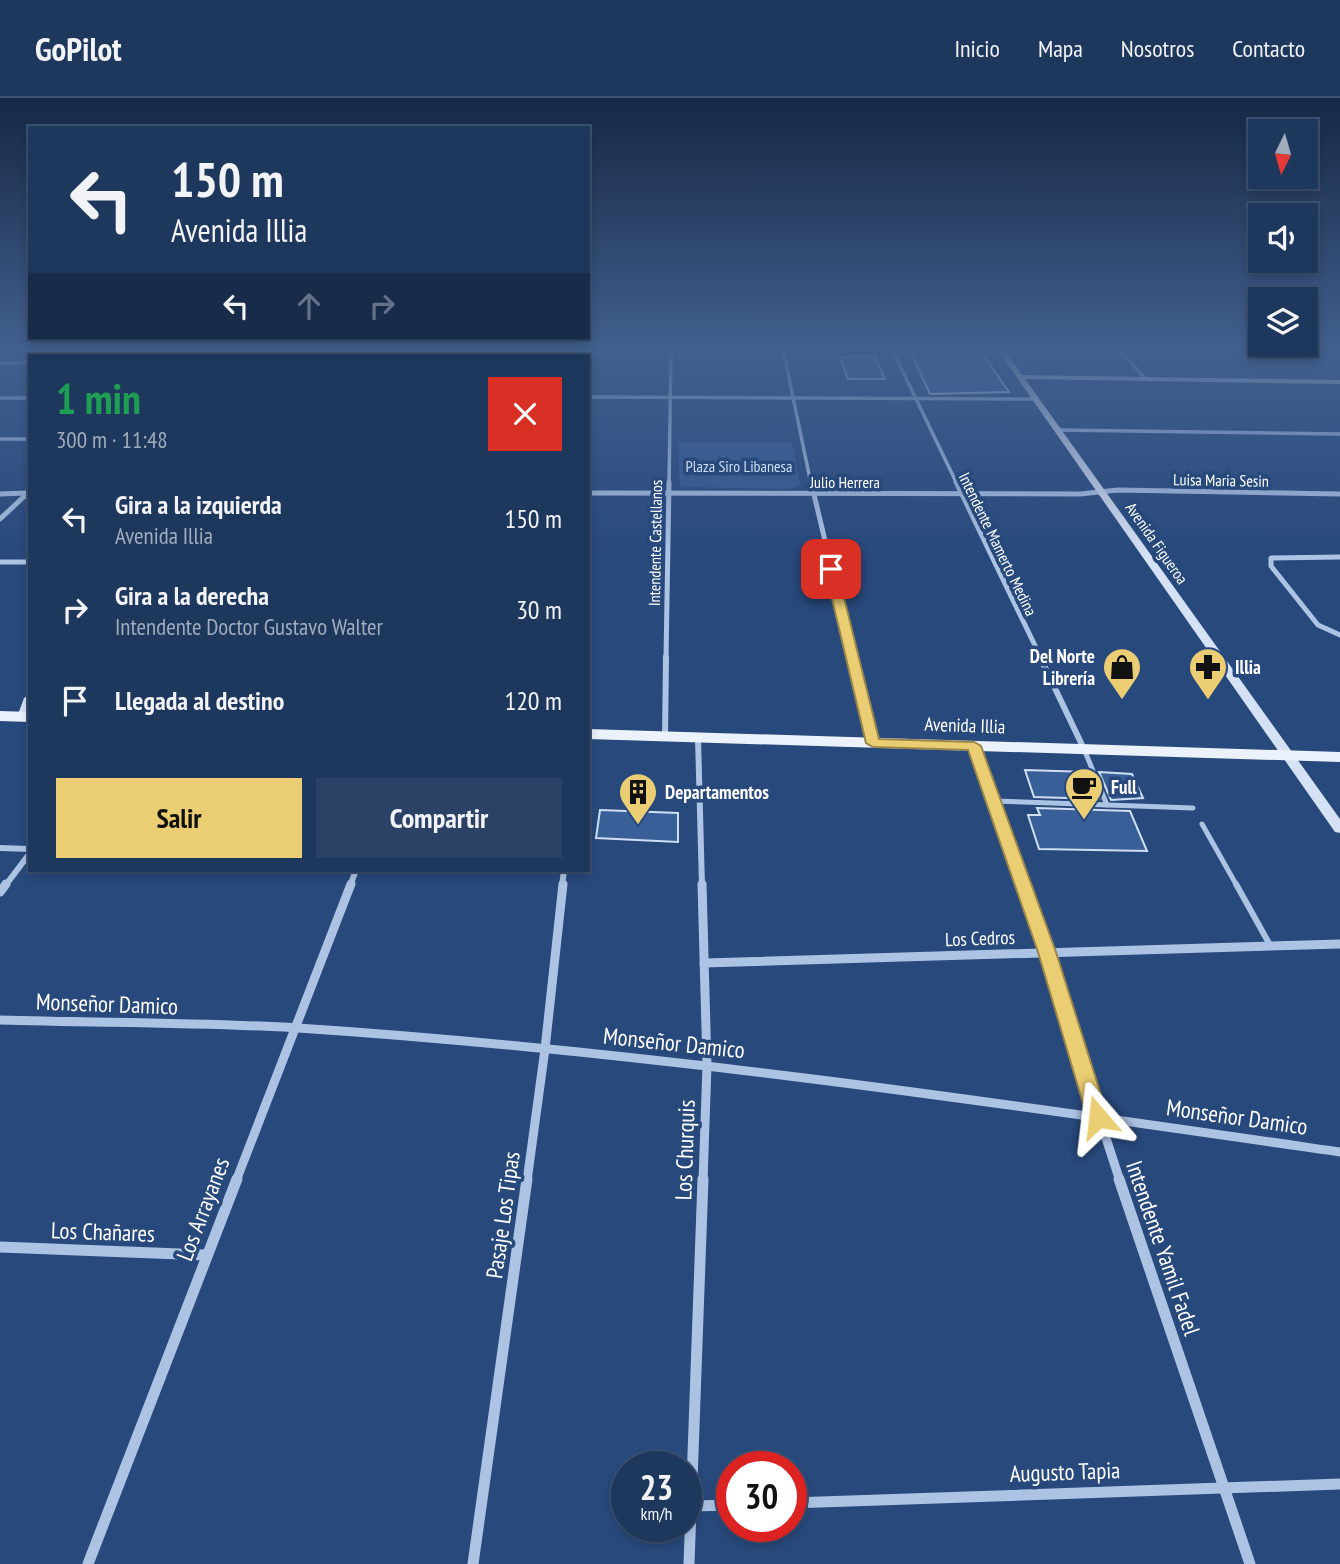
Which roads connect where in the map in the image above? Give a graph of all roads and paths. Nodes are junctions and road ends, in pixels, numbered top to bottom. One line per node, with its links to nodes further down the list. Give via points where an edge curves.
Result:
1 (669, 417): 14 (street, Intendente Castellanos)
2 (797, 417): 15 (street)
3 (925, 417): 16 (street, Intendente Mamerto Medina)
4 (1049, 417): 5 (street, Avenida Figueroa)
5 (1058, 430): 6 (street); 10 (street, Avenida Figueroa)
6 (1340, 434)
7 (0, 439): 8 (street)
8 (28, 439)
9 (28, 492): 13 (street)
10 (1101, 492): 16 (street, Julio Herrera); 17 (street, Luisa Maria Sesin); 31 (street, Avenida Figueroa)
11 (28, 493): 18 (street)
12 (590, 493): 14 (street, Julio Herrera)
13 (0, 494)
14 (668, 494): 15 (street, Julio Herrera); 26 (street, Intendente Castellanos)
15 (813, 494): 16 (street, Julio Herrera); 28 (street)
16 (960, 494): 30 (street, Intendente Mamerto Medina)
17 (1340, 494)
18 (0, 519)
19 (1340, 557): 22 (street, via 1271,558 1270,566 1318,625)
20 (0, 562): 21 (street)
21 (28, 562)
22 (1340, 635)
23 (0, 716): 24 (main road)
24 (28, 716)
25 (590, 734): 26 (main road, Avenida Illia)
26 (665, 737): 27 (main road, Avenida Illia)
27 (698, 738): 28 (main road, Avenida Illia); 47 (street, Los Churquis)
28 (873, 743): 29 (main road, Avenida Illia)
29 (974, 746): 30 (main road, Avenida Illia); 33 (street, Intendente Yamil Fadel)
30 (1084, 750): 31 (main road, Avenida Illia); 34 (lane)
31 (1289, 756): 32 (main road, Avenida Illia); 37 (street, Avenida Figueroa)
32 (1340, 757)
33 (994, 801): 34 (lane); 46 (street, Intendente Yamil Fadel)
34 (1107, 805): 35 (lane)
35 (1193, 808)
36 (1202, 824): 45 (lane)
37 (1340, 828)
38 (0, 848): 39 (street)
39 (28, 851)
40 (28, 854): 43 (street)
41 (355, 872): 49 (street, Los Arrayanes)
42 (564, 872): 50 (street, Pasaje Los Tipas)
43 (0, 892)
44 (1340, 944): 45 (street, Los Cedros)
45 (1270, 945): 46 (street, Los Cedros)
46 (1047, 952): 47 (street, Los Cedros); 52 (street, Intendente Yamil Fadel)
47 (704, 963): 51 (street, Los Churquis)
48 (0, 1020): 49 (street, Monseñor Damico)
49 (295, 1028): 50 (street, Monseñor Damico); 55 (street, Los Arrayanes)
50 (545, 1049): 51 (street, Monseñor Damico); 62 (street, Pasaje Los Tipas)
51 (707, 1065): 52 (street, Monseñor Damico); 56 (street, Los Churquis)
52 (1098, 1117): 53 (street, Monseñor Damico); 58 (street, Intendente Yamil Fadel)
53 (1340, 1152)
54 (0, 1247): 55 (street, Los Chañares)
55 (205, 1255): 61 (street, Los Arrayanes)
56 (695, 1451)
57 (1340, 1484): 58 (street, Augusto Tapia)
58 (1225, 1488): 59 (street, Augusto Tapia); 64 (street, Intendente Yamil Fadel)
59 (807, 1502)
60 (691, 1542): 63 (street, Los Churquis)
61 (88, 1564)
62 (473, 1564)
63 (689, 1564)
64 (1250, 1564)

